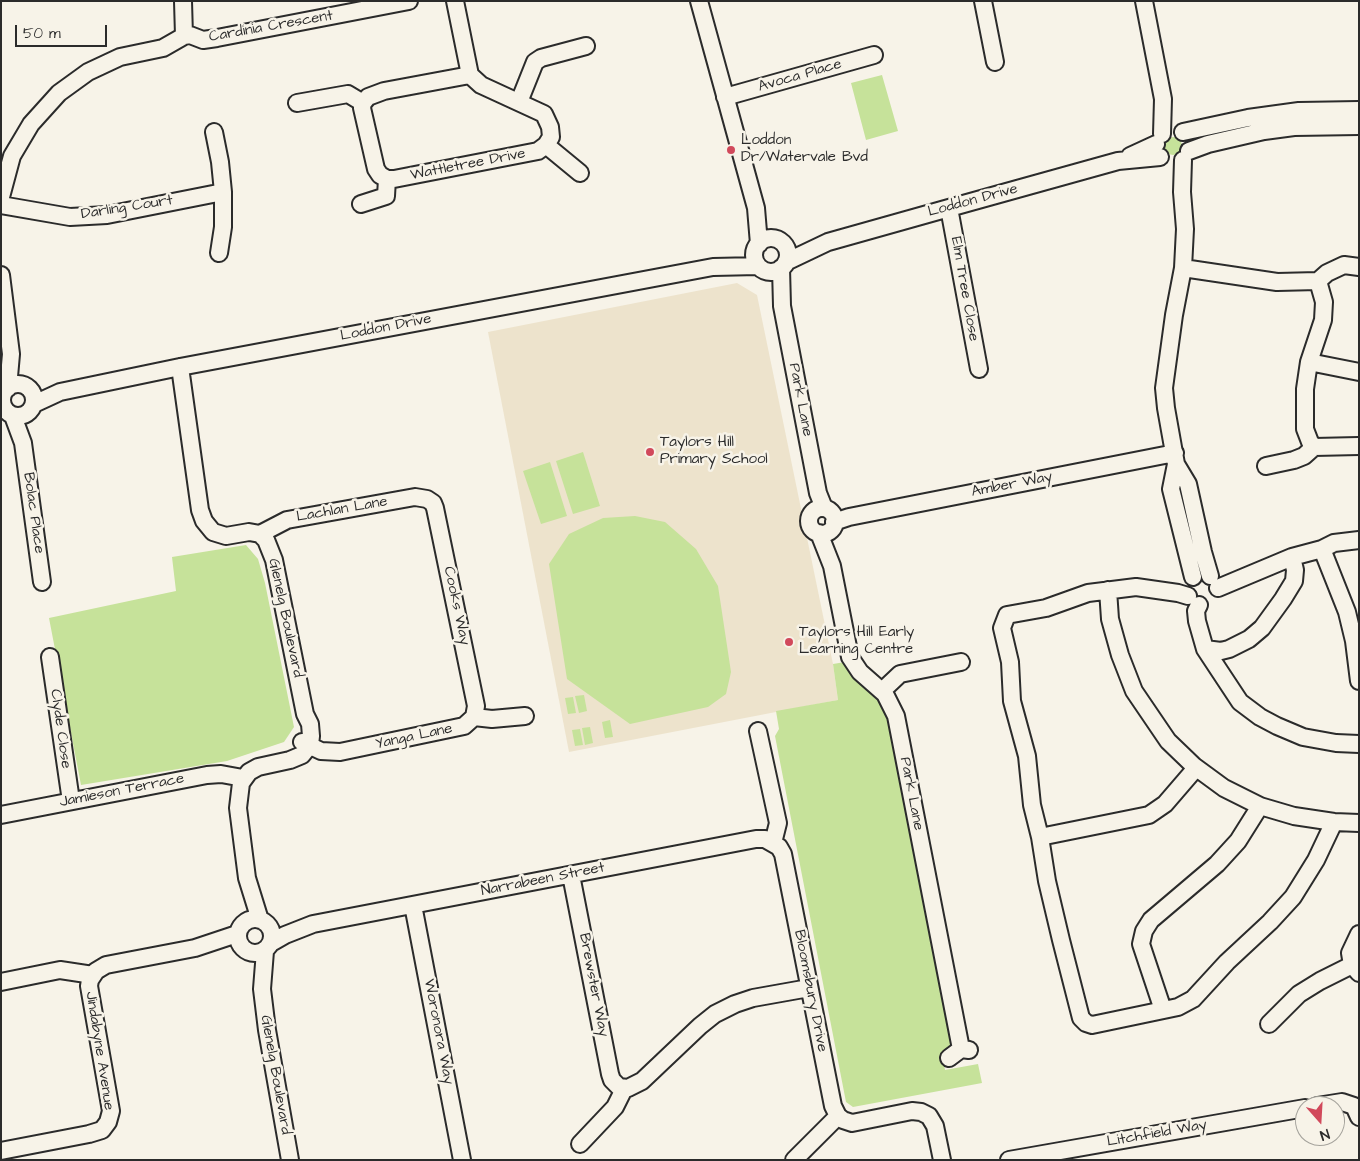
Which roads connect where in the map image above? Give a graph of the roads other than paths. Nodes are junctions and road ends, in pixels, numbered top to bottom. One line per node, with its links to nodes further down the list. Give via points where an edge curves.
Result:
1 (183, 1): 7 (street)
2 (409, 1): 7 (street, Cardinia Crescent, via 217,38 203,40)
3 (455, 1): 11 (street)
4 (699, 1): 12 (street, Park Lane)
5 (983, 1): 10 (street)
6 (1144, 1): 13 (street)
7 (184, 36): 26 (street, via 163,48 120,57 88,72 59,93 31,124 12,156)
8 (586, 46): 14 (street, via 535,62)
9 (874, 55): 12 (street, Avoca Place)
10 (995, 62)
11 (470, 75): 14 (street, Wattletree Drive, via 481,86); 16 (street, via 384,91 368,97)
12 (725, 97): 31 (street, Park Lane)
13 (1163, 99): 19 (street); 22 (street)
14 (519, 102): 21 (street, Wattletree Drive, via 544,114 551,137)
15 (297, 103): 16 (street, via 348,94)
16 (363, 103): 24 (street, via 376,169)
17 (1359, 110): 19 (street, via 1299,111)
18 (1359, 126): 22 (street, Loddon Drive, via 1294,127)
19 (1181, 131): 22 (street, via 1169,129); 22 (street, via 1190,140)
20 (214, 132): 25 (street)
21 (546, 145): 23 (street, Wattletree Drive); 24 (street, Wattletree Drive, via 538,151)
22 (1170, 151): 29 (street, Loddon Drive, via 1118,161); 34 (street, via 1182,192 1185,229)
23 (580, 173)
24 (387, 179): 27 (street, via 386,196)
25 (223, 192): 28 (street, Darling Court, via 88,216 70,217); 32 (street)
26 (1, 197)
27 (361, 204)
28 (1, 205)
29 (948, 208): 30 (street, Loddon Drive); 41 (street, Elm Tree Close)
30 (828, 242): 31 (street, Loddon Drive); 33 (street, Loddon Drive)
31 (765, 252): 33 (street, Loddon Drive, via 773,272); 33 (street, Park Lane, via 788,252); 38 (street, Park Lane); 40 (street, Loddon Drive, via 713,267)
32 (219, 253)
33 (784, 265): 38 (street, Park Lane)
34 (1183, 268): 37 (street, via 1277,282); 46 (street, via 1164,388)
35 (1359, 268): 37 (street, via 1344,265)
36 (1, 275): 43 (street)
37 (1318, 281): 39 (street, via 1324,302 1323,320)
38 (782, 306): 49 (street, Park Lane, via 818,493)
39 (1310, 362): 42 (street); 45 (street, via 1305,389 1305,429)
40 (180, 367): 43 (street, Loddon Drive); 50 (street, via 204,521 213,532 226,536 249,532)
41 (979, 369)
42 (1359, 372)
43 (15, 401): 55 (street, Bolac Place)
44 (1359, 446): 45 (street)
45 (1314, 447): 47 (street, via 1294,460)
46 (1176, 458): 49 (street, Amber Way); 54 (street, via 1171,489); 56 (street, via 1188,484 1203,552)
47 (1266, 466)
48 (427, 499): 50 (street, Lachlan Lane, via 415,497 288,520); 65 (street, Cooks Way, via 435,508 476,706)
49 (829, 519): 63 (street, Park Lane, via 829,555 850,656 860,672)
50 (260, 534): 67 (street, Glenelg Boulevard, via 274,560 305,714)
51 (1359, 540): 52 (street, via 1334,543)
52 (1322, 549): 53 (street); 62 (street, via 1347,612)
53 (1292, 557): 56 (street); 59 (street, via 1294,581 1262,628 1229,649)
54 (1193, 577): 56 (street, via 1201,574); 58 (street, via 1187,586)
55 (42, 582)
56 (1214, 582): 58 (street, via 1218,593 1213,602)
57 (1108, 590): 58 (street, via 1136,588 1178,593); 69 (street, via 1110,619 1134,691 1168,741); 76 (street, via 1088,593 1046,608 1007,615 1002,628 1010,662 1012,701 1027,756 1032,805)
58 (1193, 600): 59 (street)
59 (1204, 649): 68 (street, via 1240,702 1260,717 1303,737)
60 (50, 657): 71 (street, Clyde Close)
61 (961, 662): 63 (street, via 900,674)
62 (1359, 681)
63 (882, 691): 88 (street, Park Lane, via 896,716)
64 (526, 716): 65 (street)
65 (474, 717): 67 (street, Yanga Lane, via 464,726 340,752 321,751)
66 (758, 731): 77 (street, via 778,823)
67 (306, 744): 70 (street, via 284,755 252,762 240,768)
68 (1359, 744)
69 (1196, 768): 72 (street, via 1224,788); 76 (street, via 1165,804 1149,815)
70 (239, 776): 71 (street, Jamieson Terrace, via 207,775); 81 (street, Glenelg Boulevard, via 238,808)
71 (71, 802): 73 (street, Jamieson Terrace)
72 (1260, 806): 74 (street, via 1294,816); 86 (street, via 1238,841 1217,864 1151,920 1144,931 1141,944)
73 (1, 815)
74 (1334, 822): 75 (street); 86 (street, via 1316,860 1288,903 1193,999)
75 (1359, 823)
76 (1040, 837): 86 (street, via 1081,1018 1092,1025)
77 (773, 843): 78 (street, Narrabeen Street, via 756,839); 85 (street, Bloomsbury Drive, via 783,854)
78 (571, 875): 79 (street, Narrabeen Street); 89 (street, Brewster Way, via 610,1074)
79 (413, 905): 81 (street, Narrabeen Street); 97 (street, Woronora Way)
80 (1359, 934): 82 (street, via 1350,953)
81 (255, 937): 83 (street, Jindabyne Avenue, via 106,965); 96 (street, Glenelg Boulevard, via 267,1030)
82 (1355, 969): 87 (street, via 1320,980 1298,994)
83 (93, 975): 84 (street, via 60,970); 95 (street, Jindabyne Avenue, via 89,996 111,1111 108,1122 102,1130 89,1134)
84 (1, 982)
85 (809, 988): 89 (street, via 753,998 715,1014 642,1081); 93 (street, Bloomsbury Drive, via 833,1106)
86 (1163, 1010)
87 (1269, 1024)
88 (960, 1052)
89 (624, 1089): 94 (street, via 614,1107)
90 (1345, 1103): 91 (street)
91 (1357, 1109)
92 (1295, 1110): 100 (street, Litchfield Way)
93 (838, 1116): 98 (street); 99 (street, via 852,1123 921,1112 935,1126)
94 (580, 1144)
95 (1, 1151)
96 (290, 1160)
97 (462, 1160)
98 (794, 1160)
99 (942, 1160)
100 (1009, 1160)

